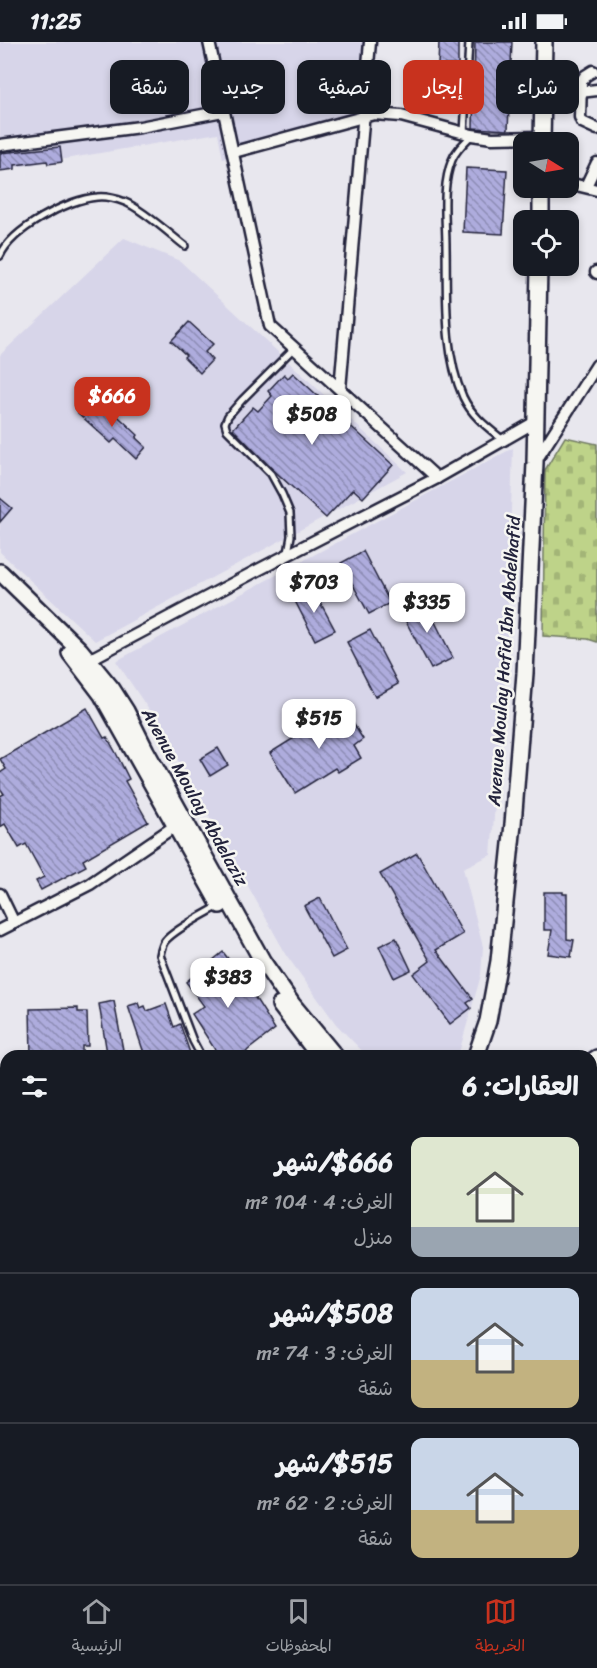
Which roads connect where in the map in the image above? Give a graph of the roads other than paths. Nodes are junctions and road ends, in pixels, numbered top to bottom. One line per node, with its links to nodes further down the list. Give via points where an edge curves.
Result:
1 (209, 42): 5 (street)
2 (370, 42): 13 (street)
3 (469, 42): 16 (lane)
4 (544, 42): 6 (main road)
5 (213, 60)
6 (544, 60)
7 (593, 71): 9 (street, via 582,79)
8 (597, 90): 9 (street)
9 (580, 92): 14 (street, via 582,122)
10 (207, 114): 18 (street)
11 (224, 114): 19 (street)
12 (543, 114): 15 (main road)
13 (363, 116): 16 (street, via 401,116); 19 (street); 29 (street)
14 (597, 129)
15 (542, 132)
16 (468, 134): 17 (street); 31 (lane, via 452,160 445,197 448,332 464,399 476,417)
17 (513, 139)
18 (0, 146)
19 (234, 152): 27 (street, via 270,326)
20 (597, 163): 22 (street)
21 (579, 185): 22 (street)
22 (586, 186): 23 (street)
23 (597, 190)
24 (186, 246): 25 (lane, via 131,205 97,197 66,206 27,226)
25 (0, 256)
26 (539, 276): 30 (main road, Avenue Moulay Hafid Ibn Abdelhafid)
27 (294, 348): 29 (street); 34 (lane, via 242,400 225,423 227,430 271,474 282,494 290,513)
28 (597, 365): 32 (street)
29 (340, 390): 33 (street)
30 (535, 422): 31 (street); 32 (main road, Avenue Moulay Hafid Ibn Abdelhafid)
31 (504, 440): 33 (street)
32 (535, 462): 48 (main road, Avenue Moulay Hafid Ibn Abdelhafid, via 513,824 497,970 488,1022)
33 (437, 478): 34 (street)
34 (287, 556): 38 (street)
35 (0, 572): 37 (main road, Avenue Moulay Abdelaziz)
36 (0, 587): 37 (main road, Avenue Moulay Abdelaziz)
37 (33, 610): 38 (main road, Avenue Moulay Abdelaziz, via 65,633)
38 (84, 662): 39 (main road, Avenue Moulay Abdelaziz); 40 (main road, Avenue Moulay Abdelaziz, via 112,689 126,711)
39 (175, 826): 40 (main road, Avenue Moulay Abdelaziz); 43 (street, via 90,884)
40 (189, 840): 42 (main road, Avenue Moulay Abdelaziz)
41 (0, 894): 43 (street)
42 (224, 903): 45 (lane, via 165,940 160,955); 46 (main road, Avenue Moulay Abdelaziz, via 261,977); 47 (main road, Avenue Moulay Abdelaziz, via 277,983)
43 (14, 923): 44 (street)
44 (0, 930)
45 (198, 1050)
46 (314, 1050)
47 (329, 1050)
48 (478, 1050)

